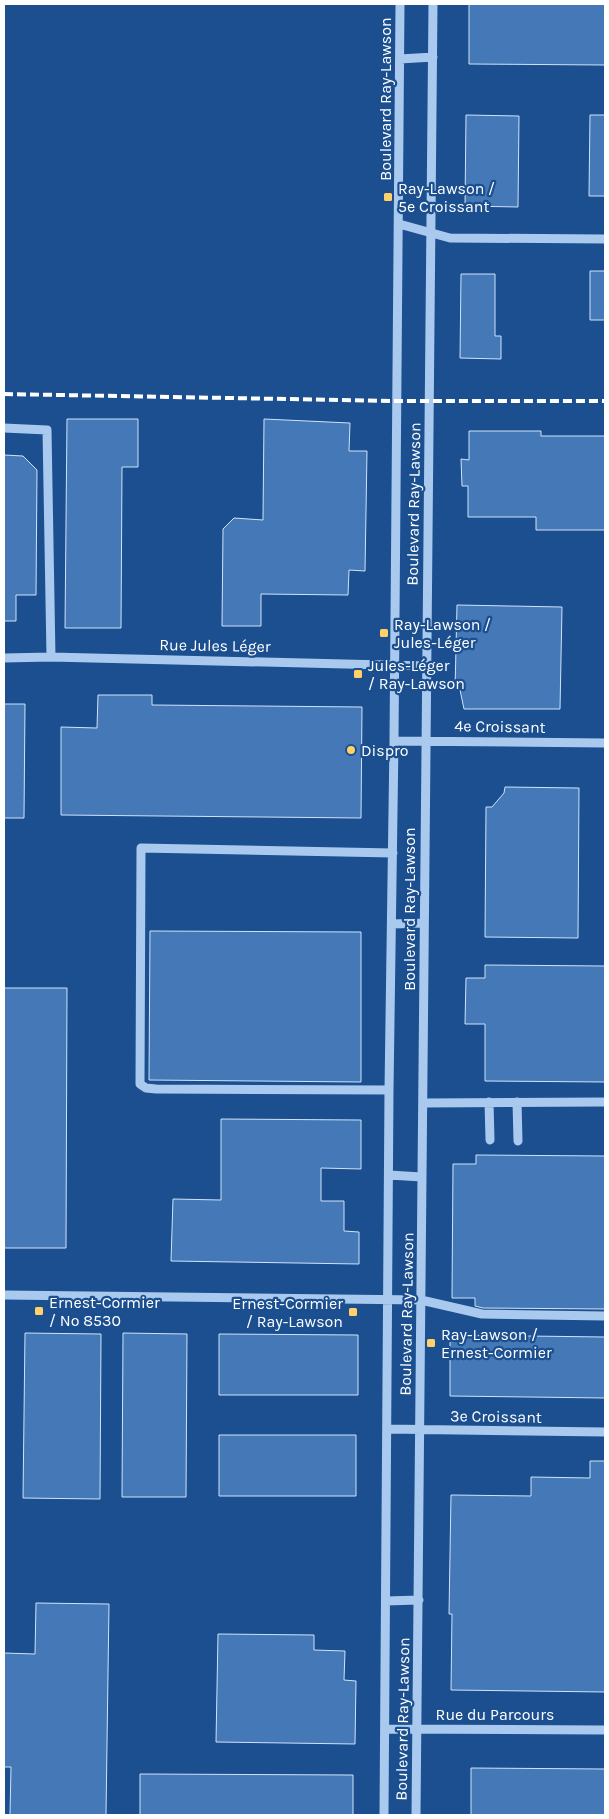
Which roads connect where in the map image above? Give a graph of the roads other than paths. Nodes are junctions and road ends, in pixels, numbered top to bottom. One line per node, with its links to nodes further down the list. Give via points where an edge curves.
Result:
1 (400, 4): 4 (street, Boulevard Ray-Lawson)
2 (433, 4): 3 (street, Boulevard Ray-Lawson)
3 (432, 57): 4 (street); 6 (street, Boulevard Ray-Lawson)
4 (400, 59): 5 (street, Boulevard Ray-Lawson)
5 (399, 224): 6 (street); 11 (street, Boulevard Ray-Lawson)
6 (430, 232): 7 (street, via 450,238); 12 (street, Boulevard Ray-Lawson)
7 (605, 239)
8 (4, 428): 9 (street, via 47,430)
9 (51, 657): 10 (street, Rue Jules Léger); 11 (street, Rue Jules Léger)
10 (4, 658)
11 (394, 665): 12 (street, Rue Jules Léger); 13 (street, Boulevard Ray-Lawson)
12 (426, 666): 14 (street, Boulevard Ray-Lawson)
13 (394, 741): 14 (street, 4e Croissant); 16 (street, Boulevard Ray-Lawson)
14 (426, 742): 15 (street, 4e Croissant); 17 (street, Boulevard Ray-Lawson)
15 (605, 743)
16 (393, 853): 18 (street, Boulevard Ray-Lawson); 19 (street, via 141,848 140,1084 156,1089)
17 (424, 923): 18 (street); 23 (street, Boulevard Ray-Lawson)
18 (392, 924): 19 (street, Boulevard Ray-Lawson)
19 (389, 1090): 26 (street, Boulevard Ray-Lawson)
20 (489, 1102): 21 (street); 23 (street); 24 (street)
21 (517, 1102): 22 (street); 25 (street)
22 (605, 1102)
23 (424, 1103): 27 (street, Boulevard Ray-Lawson)
24 (490, 1140)
25 (518, 1141)
26 (389, 1175): 27 (street); 29 (street, Boulevard Ray-Lawson)
27 (422, 1177): 30 (street, Boulevard Ray-Lawson)
28 (4, 1295): 29 (street)
29 (389, 1299): 30 (street); 32 (street, Boulevard Ray-Lawson)
30 (421, 1300): 31 (street, via 482,1314); 33 (street, Boulevard Ray-Lawson)
31 (605, 1316)
32 (387, 1429): 33 (street, 3e Croissant); 36 (street, Boulevard Ray-Lawson)
33 (420, 1430): 34 (street, 3e Croissant); 35 (street, Boulevard Ray-Lawson)
34 (605, 1432)
35 (419, 1600): 36 (street); 38 (street, Boulevard Ray-Lawson)
36 (386, 1601): 37 (street, Boulevard Ray-Lawson)
37 (385, 1729): 38 (street, Rue du Parcours); 40 (street, Boulevard Ray-Lawson)
38 (418, 1729): 39 (street, Rue du Parcours); 41 (street, Boulevard Ray-Lawson)
39 (605, 1730)
40 (384, 1815)
41 (416, 1815)

